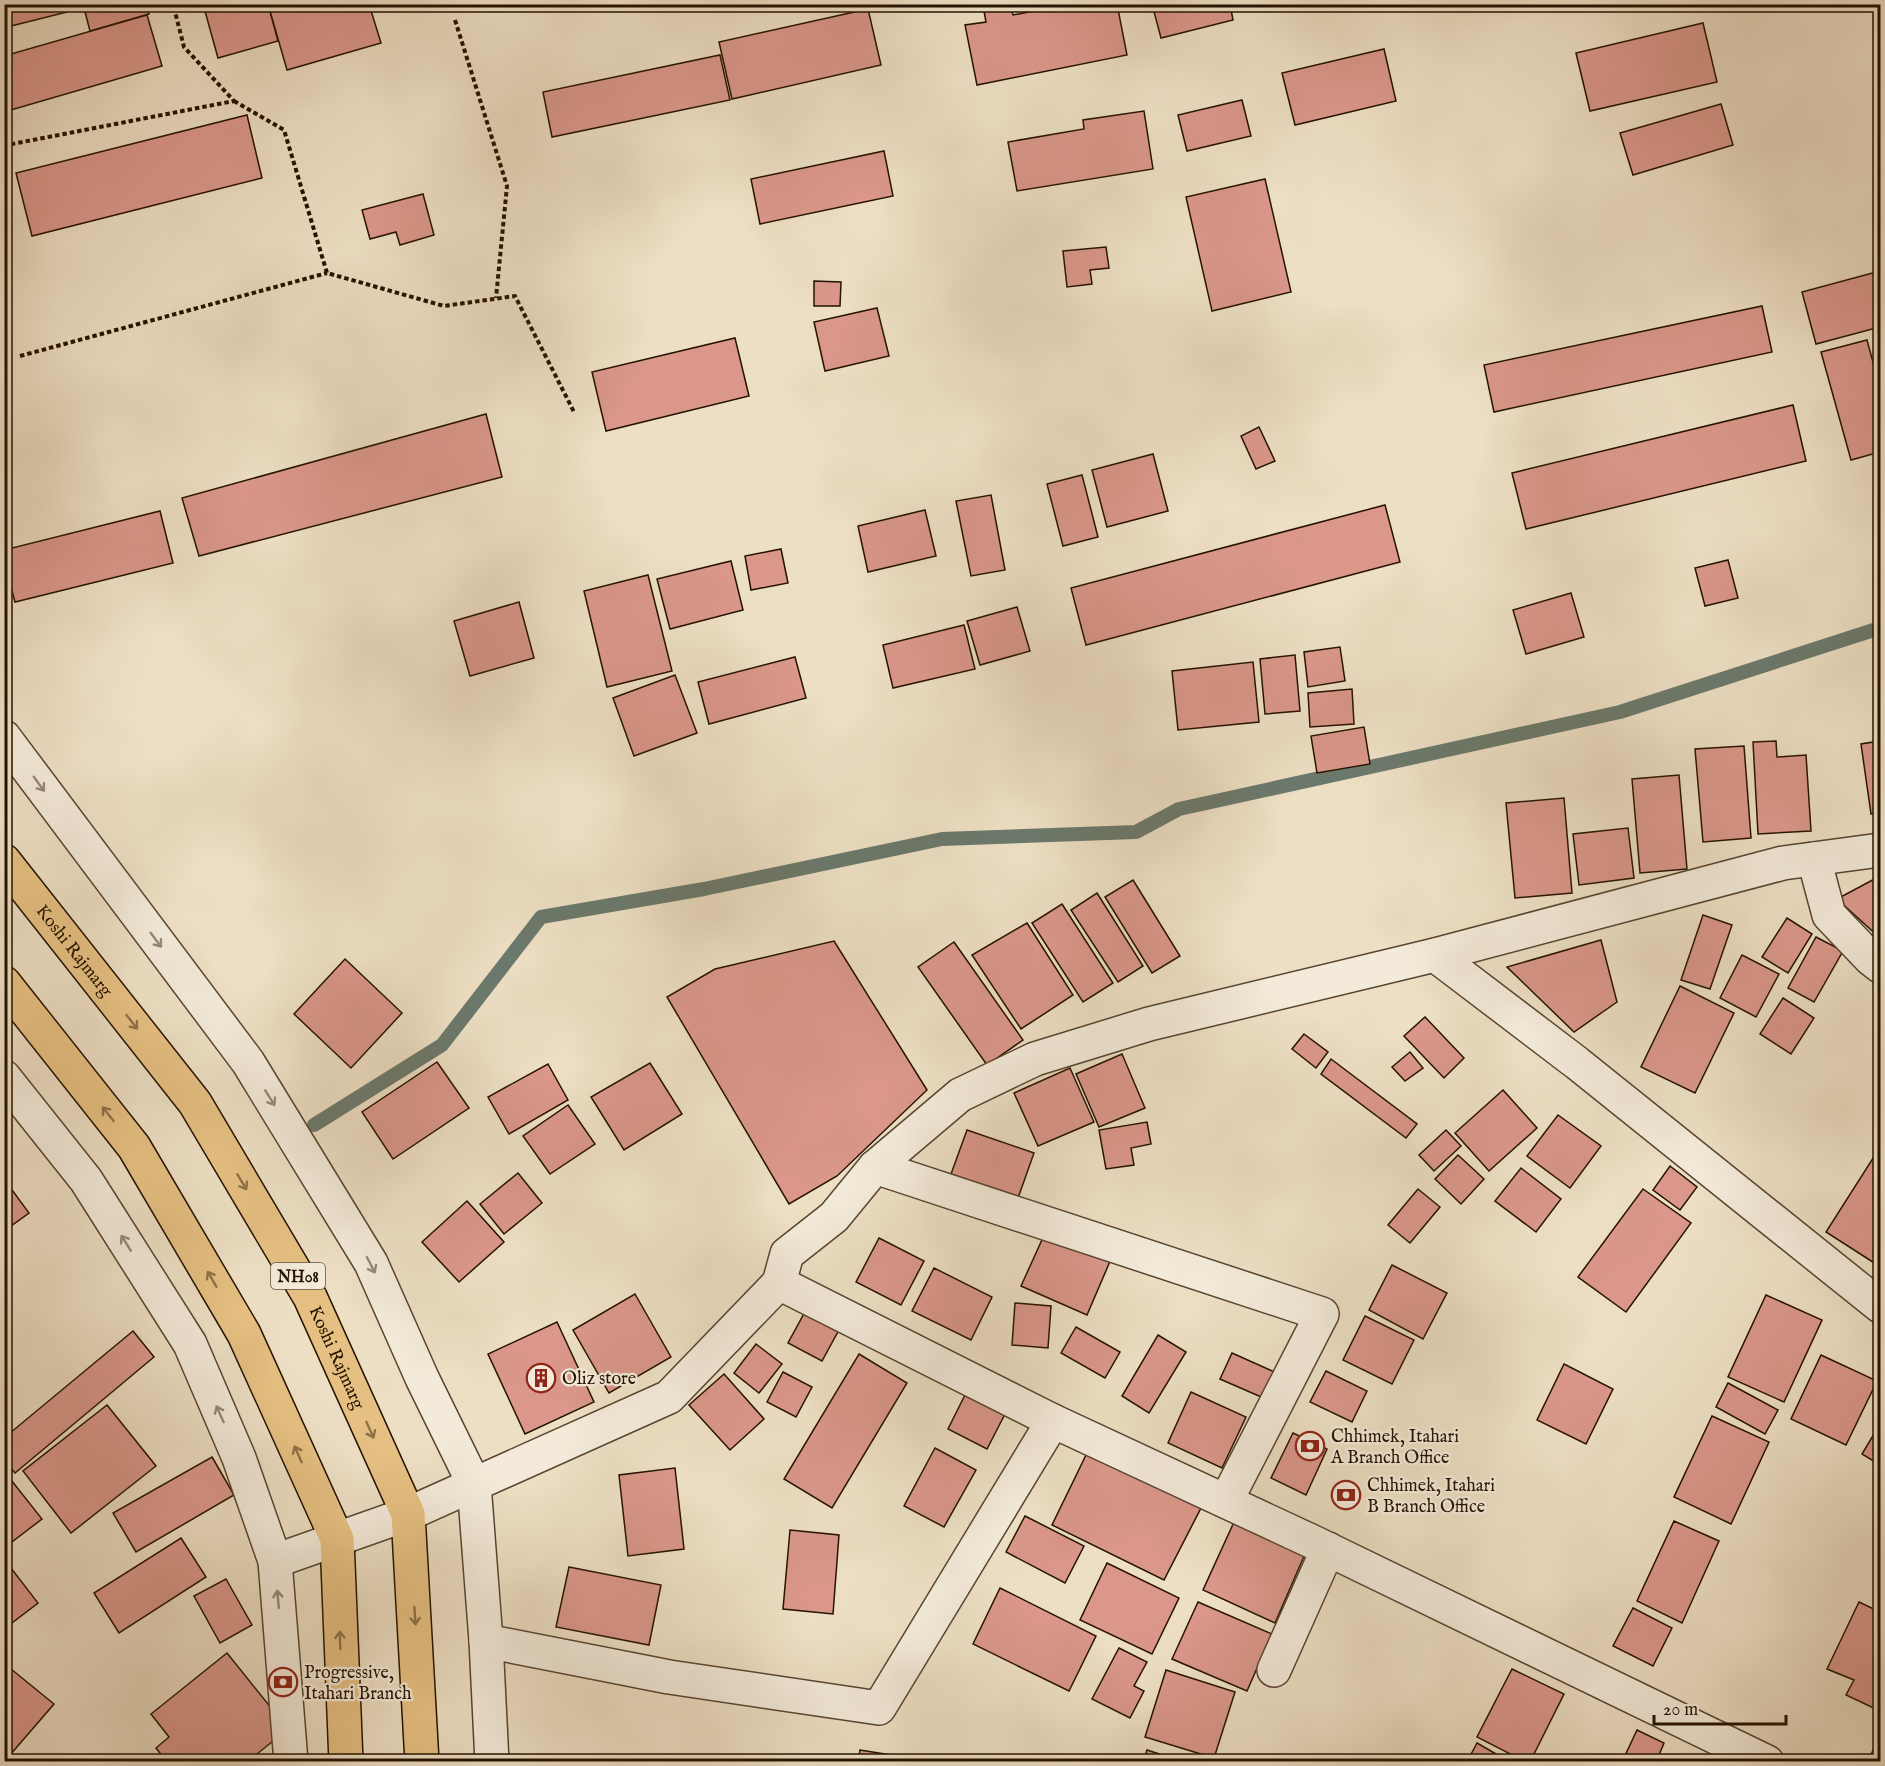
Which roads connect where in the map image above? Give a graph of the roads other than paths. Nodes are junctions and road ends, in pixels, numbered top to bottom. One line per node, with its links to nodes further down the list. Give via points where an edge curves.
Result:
1 (4, 737): 13 (street, one-way to 13, via 248,1062 372,1263)
2 (1881, 850): 3 (street)
3 (1814, 859): 5 (street); 6 (street, via 1829,915)
4 (4, 861): 15 (main road, Koshi Rajmarg / NH08, one-way to 15, via 195,1103 310,1297)
5 (1435, 955): 9 (street, via 1149,1024 1035,1059 960,1095); 11 (street)
6 (1881, 966)
7 (4, 984): 16 (main road, one-way to 7, via 244,1334 134,1147)
8 (4, 1077): 18 (street, one-way to 8, via 239,1458 189,1344 86,1180)
9 (875, 1167): 10 (street, via 834,1217 787,1254); 14 (street, via 1322,1314)
10 (780, 1283): 12 (street); 13 (street, via 669,1397)
11 (1881, 1306)
12 (1053, 1421): 14 (street); 19 (street, via 879,1708 669,1677)
13 (474, 1484): 15 (street); 19 (street)
14 (1226, 1501): 17 (street)
15 (408, 1514): 16 (street); 23 (main road, Koshi Rajmarg / NH08, one-way to 23)
16 (337, 1539): 18 (street); 22 (main road, one-way to 16)
17 (1328, 1549): 20 (street); 25 (street)
18 (275, 1561): 21 (street, one-way to 18)
19 (486, 1641): 24 (street)
20 (1274, 1670)
21 (291, 1761)
22 (346, 1761)
23 (422, 1761)
24 (492, 1761)
25 (1767, 1761)

